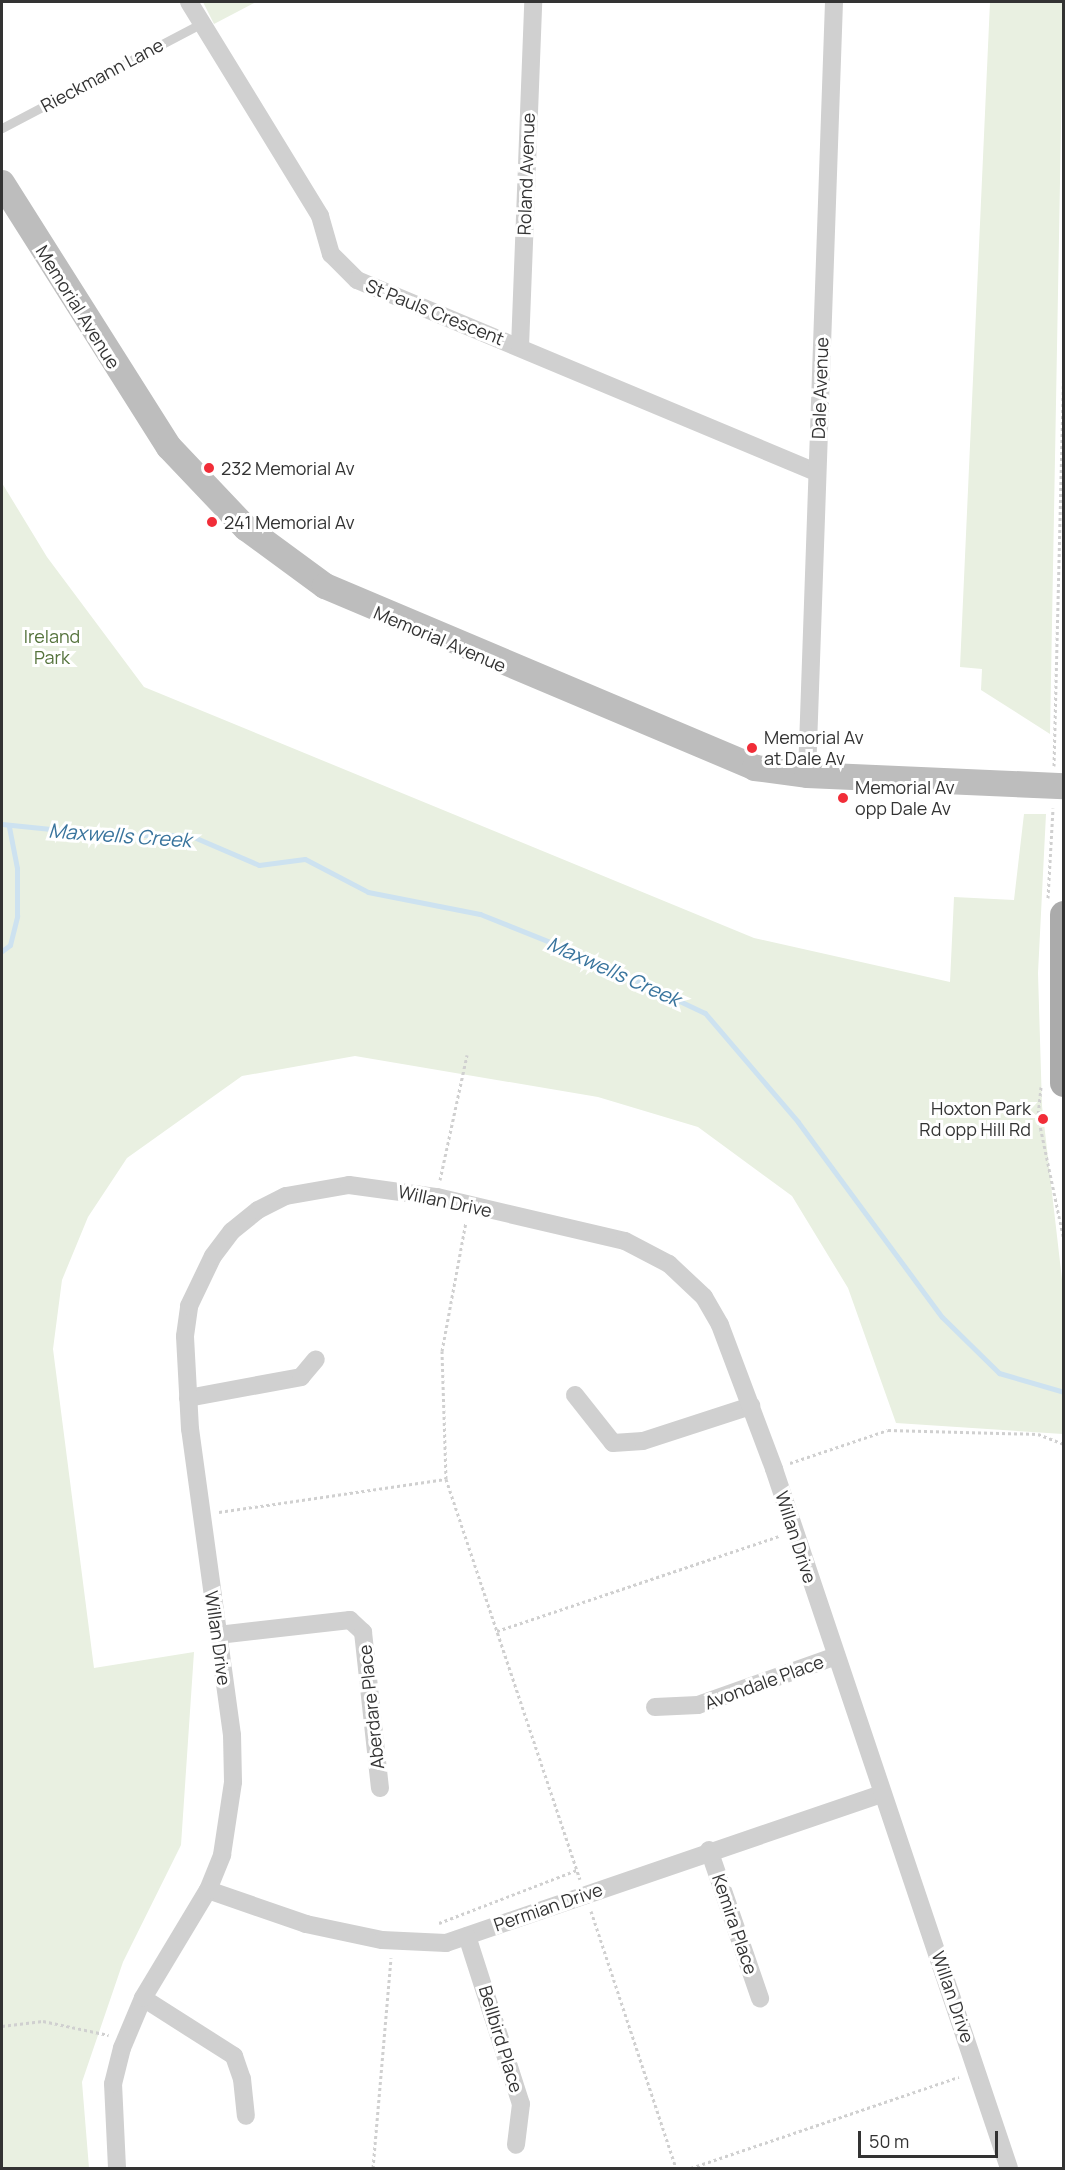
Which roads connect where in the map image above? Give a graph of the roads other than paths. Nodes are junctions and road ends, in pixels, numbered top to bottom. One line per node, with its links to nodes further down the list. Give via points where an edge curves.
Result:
1 (189, 2): 4 (street, St Pauls Crescent)
2 (533, 2): 7 (street, Roland Avenue)
3 (834, 2): 8 (street, Dale Avenue)
4 (202, 22): 5 (lane, Rieckmann Lane); 7 (street, St Pauls Crescent, via 320,216 330,254 357,280 385,294)
5 (2, 128)
6 (2, 183): 10 (street, Memorial Avenue, via 169,447 220,505 288,562 364,607 725,758)
7 (520, 347): 8 (street, St Pauls Crescent)
8 (816, 472): 10 (street, Dale Avenue)
9 (1059, 775): 10 (street, Memorial Avenue)
10 (807, 776)
11 (1064, 915): 12 (main road)
12 (1064, 1083)
13 (316, 1359): 15 (street, via 301,1377)
14 (574, 1395): 16 (street, via 613,1443 643,1441)
15 (188, 1398): 16 (street, Willan Drive, via 185,1336 199,1279 232,1231 258,1210 285,1196 349,1185 436,1197 625,1241 669,1264 704,1297); 17 (street, Willan Drive)
16 (751, 1406): 18 (street, Willan Drive)
17 (218, 1635): 20 (street, Aberdare Place, via 350,1620 363,1632); 23 (street, Willan Drive, via 233,1782 222,1854)
18 (836, 1656): 19 (street, Avondale Place, via 698,1706); 21 (street, Willan Drive)
19 (655, 1707)
20 (380, 1788)
21 (882, 1794): 22 (street, Permian Drive); 30 (street, Willan Drive)
22 (709, 1850): 24 (street, Permian Drive); 26 (street, Kemira Place)
23 (208, 1890): 24 (street, Permian Drive, via 306,1924 393,1941 446,1943); 25 (street, Willan Drive)
24 (467, 1936): 28 (street, Bellbird Place, via 520,2104)
25 (143, 1998): 27 (street, via 234,2056 242,2079); 29 (street, Willan Drive, via 113,2084)
26 (760, 1998)
27 (246, 2116)
28 (516, 2145)
29 (117, 2169)
30 (1009, 2169)

